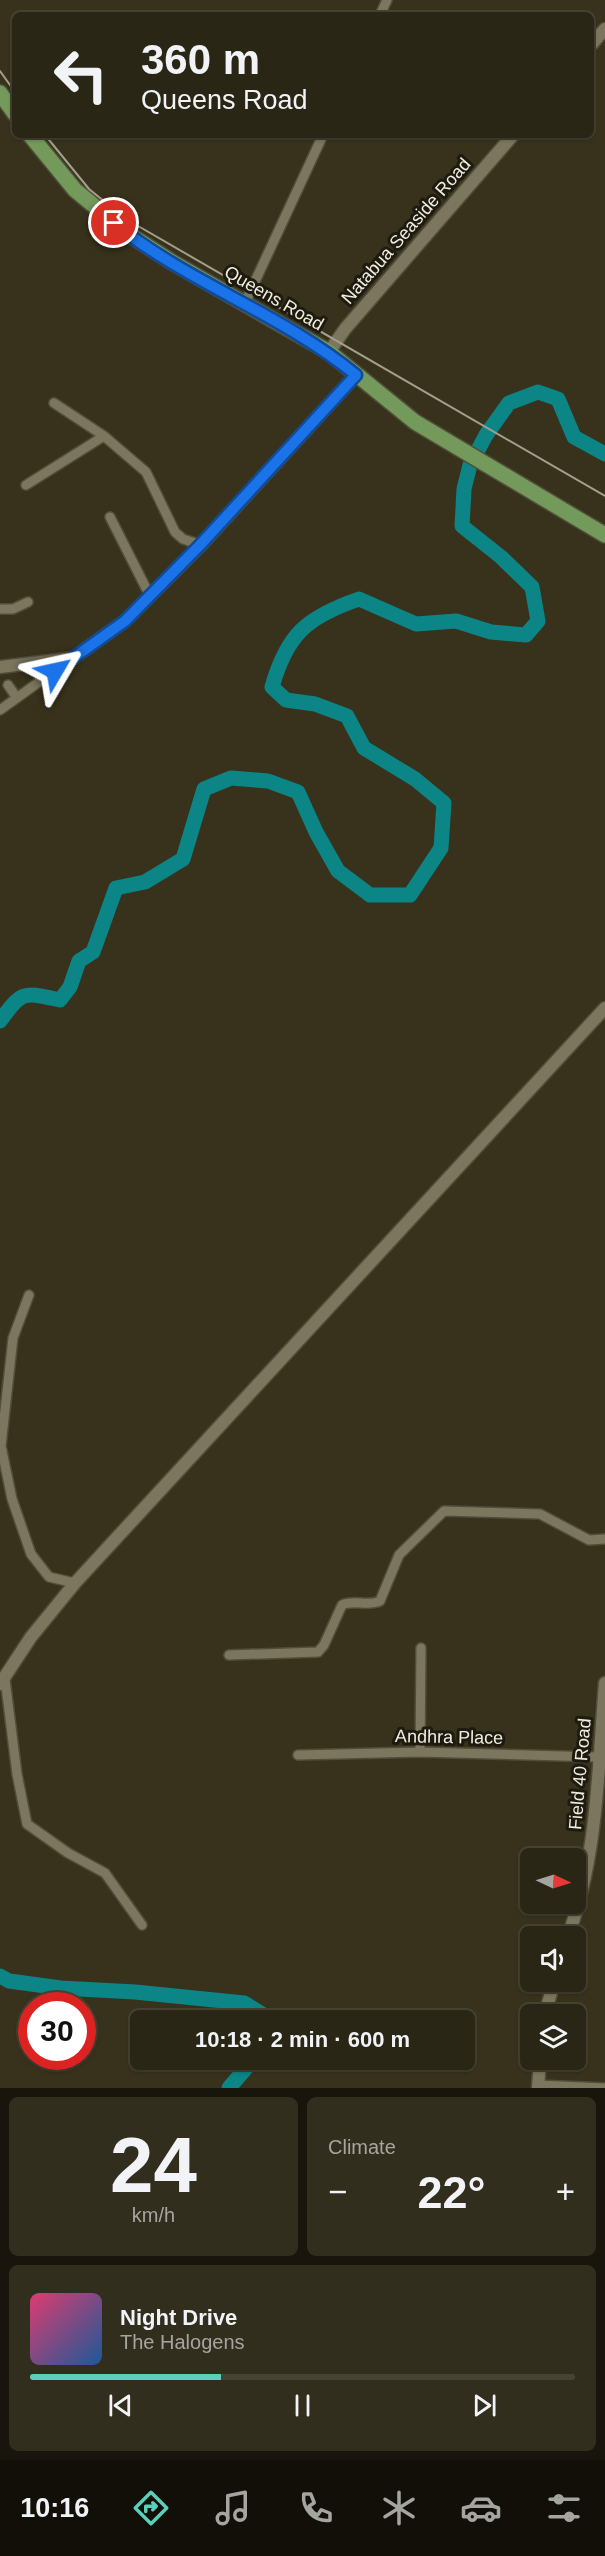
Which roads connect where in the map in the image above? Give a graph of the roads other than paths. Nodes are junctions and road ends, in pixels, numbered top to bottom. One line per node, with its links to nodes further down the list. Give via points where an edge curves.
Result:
1 (605, 29): 2 (street)
2 (594, 42)
3 (0, 93): 4 (highway)
4 (12, 110)
5 (32, 138): 8 (highway, Queens Road, via 75,190 127,233)
6 (322, 138): 8 (street)
7 (510, 138): 9 (street, Natabua Seaside Road)
8 (245, 303): 9 (highway, Queens Road)
9 (328, 352): 10 (highway, Queens Road)
10 (356, 375): 15 (highway, Queens Road, via 415,422); 16 (street)
11 (54, 403): 12 (street)
12 (104, 436): 13 (street); 16 (street, via 146,472 175,532 183,539)
13 (26, 485)
14 (110, 517): 17 (street)
15 (605, 535)
16 (201, 544): 17 (street)
17 (150, 596): 20 (street, via 125,621)
18 (28, 602): 19 (street, via 13,609)
19 (0, 609)
20 (74, 658): 21 (street); 23 (street)
21 (0, 667)
22 (8, 685): 23 (street)
23 (17, 698): 24 (street)
24 (0, 710)
25 (605, 1008): 28 (street)
26 (29, 1295): 28 (street, via 13,1338 2,1446 12,1499 31,1554 49,1577)
27 (605, 1539): 30 (street, via 589,1540 540,1514 444,1511 399,1555 380,1601 342,1605 318,1652)
28 (75, 1583): 31 (street, via 31,1637)
29 (421, 1648): 34 (street)
30 (229, 1655)
31 (2, 1681): 37 (street, via 27,1824 105,1873)
32 (605, 1683): 33 (street, Field 40 Road)
33 (604, 1708): 36 (street, Field 40 Road)
34 (420, 1752): 35 (street, Andhra Place); 36 (street, Andhra Place)
35 (298, 1755)
36 (599, 1756): 38 (street, Field 40 Road, via 594,1831 587,1873)
37 (142, 1925)
38 (571, 1926)
39 (539, 2070): 40 (street)
40 (538, 2086): 41 (street)
41 (605, 2088)

